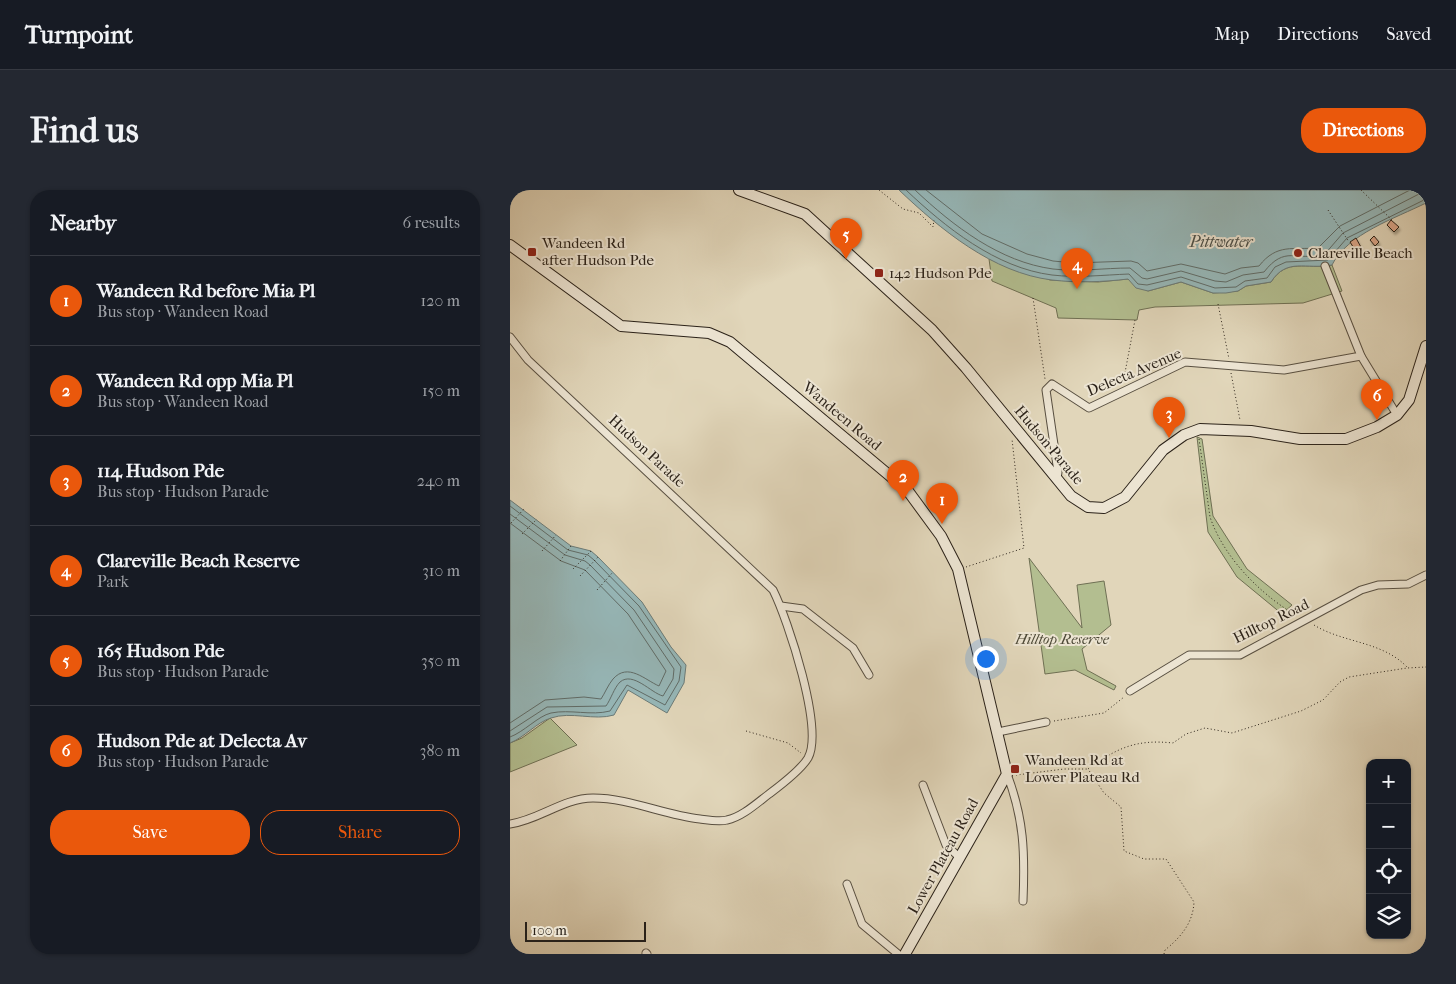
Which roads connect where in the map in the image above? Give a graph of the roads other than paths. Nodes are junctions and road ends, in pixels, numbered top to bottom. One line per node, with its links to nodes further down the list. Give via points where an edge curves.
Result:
1 (739, 190): 8 (street, Hudson Parade, via 805,214 932,330)
2 (510, 245): 14 (street, Wandeen Road, via 621,326 709,333 730,342 908,491 941,536 958,569)
3 (1325, 266): 6 (street)
4 (510, 337): 10 (street, Hudson Parade, via 528,360 773,590)
5 (1426, 346): 7 (street, Hudson Parade, via 1409,400)
6 (1361, 356): 7 (street); 8 (street, Delecta Avenue, via 1284,370 1185,362 1089,408 1052,384 1046,390)
7 (1397, 415): 8 (street, Hudson Parade, via 1346,439 1200,429 1184,435 1163,450 1125,497 1104,508 1088,507 1071,496)
8 (1057, 480)
9 (1426, 575): 12 (street, Hilltop Road, via 1408,584 1378,585 1361,590 1240,655 1190,655)
10 (781, 606): 11 (street, via 803,609 853,648); 17 (street, Hudson Parade, via 811,711 813,738 807,758 765,797 727,820 680,817 614,799 591,798 568,802 537,818)
11 (869, 675)
12 (1130, 691)
13 (1046, 722): 14 (street)
14 (998, 732): 15 (street, Wandeen Road)
15 (1008, 775): 18 (street, Lower Plateau Road); 20 (street, Wandeen Road, via 1019,806 1022,831)
16 (923, 785): 18 (street, via 946,845)
17 (510, 824)
18 (959, 857): 22 (street, Lower Plateau Road)
19 (847, 884): 21 (street, via 862,924)
20 (1023, 901)
21 (898, 954)
22 (905, 954)

